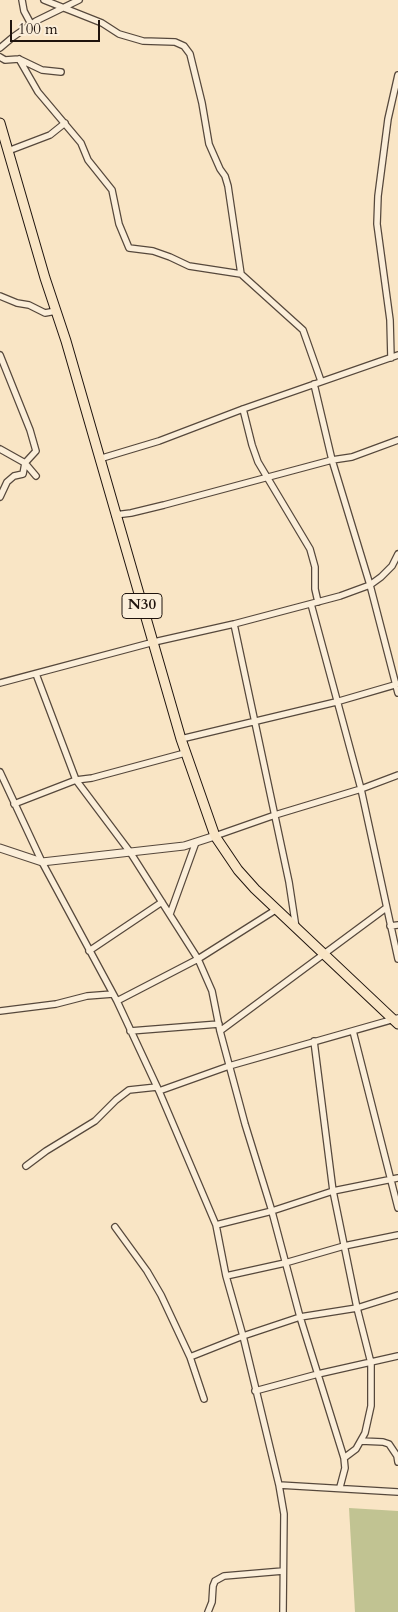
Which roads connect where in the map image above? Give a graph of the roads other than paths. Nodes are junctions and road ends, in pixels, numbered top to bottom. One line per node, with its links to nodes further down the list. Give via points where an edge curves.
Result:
1 (22, 0): 5 (street)
2 (44, 0): 4 (street)
3 (79, 0): 4 (street)
4 (65, 7): 5 (street); 14 (street, via 119,34 143,41 175,42 190,54 209,144 228,186)
5 (31, 24): 6 (street)
6 (0, 48)
7 (0, 57): 8 (street)
8 (18, 59): 9 (street, via 42,70); 12 (street, via 38,92)
9 (62, 72)
10 (398, 75): 19 (street, via 388,119 377,224 390,320)
11 (0, 123): 13 (main road, N30)
12 (65, 123): 13 (street, via 50,135); 14 (street, via 112,190 119,224 129,248 153,251 189,266)
13 (8, 151): 16 (main road, N30)
14 (241, 274): 20 (street, via 303,330)
15 (0, 296): 16 (street, via 45,313)
16 (56, 311): 25 (main road, N30)
17 (0, 355): 27 (street, via 36,451)
18 (398, 356): 19 (street)
19 (391, 358): 20 (street)
20 (321, 381): 21 (street)
21 (314, 384): 22 (street); 26 (street)
22 (243, 409): 25 (street, via 159,441); 29 (street, via 252,445)
23 (398, 440): 26 (street)
24 (0, 449): 27 (street)
25 (99, 459): 31 (main road, N30)
26 (332, 460): 29 (street); 33 (street)
27 (26, 463): 28 (street); 30 (street, via 23,474 7,482)
28 (36, 476)
29 (267, 477): 31 (street); 34 (street, via 310,549)
30 (0, 497)
31 (115, 515): 37 (main road, N30)
32 (398, 554): 33 (street, via 392,566)
33 (370, 584): 34 (street); 40 (street)
34 (318, 602): 35 (street)
35 (311, 604): 36 (street); 42 (street)
36 (234, 624): 37 (street); 43 (street)
37 (154, 642): 38 (street); 44 (main road, N30)
38 (36, 674): 39 (street); 48 (street)
39 (0, 683)
40 (397, 685): 41 (street); 42 (street)
41 (398, 693)
42 (336, 702): 43 (street); 49 (street)
43 (255, 722): 44 (street); 51 (street)
44 (181, 739): 45 (main road, N30)
45 (185, 753): 48 (street); 52 (main road, N30)
46 (0, 772): 50 (street)
47 (398, 775): 49 (street)
48 (76, 780): 50 (street); 55 (street)
49 (361, 789): 51 (street); 58 (street)
50 (14, 804): 56 (street)
51 (275, 815): 52 (street); 63 (street)
52 (215, 836): 53 (street); 59 (main road, N30, via 238,870)
53 (196, 842): 55 (street); 60 (street)
54 (0, 848): 56 (street)
55 (130, 852): 56 (street); 57 (street)
56 (42, 862): 64 (street)
57 (162, 902): 60 (street); 64 (street)
58 (386, 908): 62 (street); 65 (street)
59 (277, 909): 63 (main road, N30); 66 (street)
60 (170, 914): 66 (street)
61 (398, 925): 62 (street)
62 (390, 926): 67 (street)
63 (296, 928): 65 (main road, N30)
64 (89, 951): 68 (street)
65 (324, 955): 71 (main road, N30); 72 (street)
66 (198, 958): 69 (street); 72 (street, via 212,991)
67 (398, 959)
68 (113, 994): 69 (street); 70 (street)
69 (118, 1001): 73 (street)
70 (0, 1011)
71 (396, 1020): 74 (street)
72 (220, 1027): 73 (street); 76 (street)
73 (130, 1031): 77 (street)
74 (353, 1031): 75 (street); 80 (street)
75 (314, 1041): 76 (street); 81 (street)
76 (229, 1066): 77 (street); 83 (street)
77 (158, 1089): 78 (street, via 129,1090 95,1121); 84 (street)
78 (26, 1166)
79 (398, 1178): 80 (street)
80 (390, 1180): 81 (street); 82 (street)
81 (333, 1191): 83 (street); 87 (street)
82 (398, 1208)
83 (272, 1211): 84 (street); 88 (street)
84 (216, 1225): 89 (street)
85 (115, 1227): 95 (street, via 161,1295)
86 (398, 1235): 87 (street)
87 (344, 1246): 88 (street); 91 (street)
88 (285, 1263): 89 (street); 92 (street)
89 (226, 1276): 93 (street)
90 (398, 1294): 91 (street)
91 (357, 1308): 92 (street); 96 (street)
92 (300, 1317): 93 (street); 97 (street)
93 (243, 1336): 95 (street); 98 (street)
94 (398, 1356): 96 (street)
95 (190, 1357): 99 (street)
96 (371, 1363): 97 (street); 100 (street, via 371,1406 366,1433)
97 (318, 1374): 98 (street); 101 (street)
98 (255, 1391): 103 (street)
99 (204, 1398)
100 (361, 1441): 101 (street); 102 (street, via 389,1444)
101 (344, 1458): 104 (street)
102 (398, 1462)
103 (280, 1485): 104 (street); 107 (street, via 284,1514)
104 (340, 1487): 106 (street)
105 (398, 1488): 106 (street)
106 (398, 1492)
107 (283, 1571): 108 (street, via 224,1576 213,1586); 109 (street)
108 (208, 1612)
109 (283, 1612)

